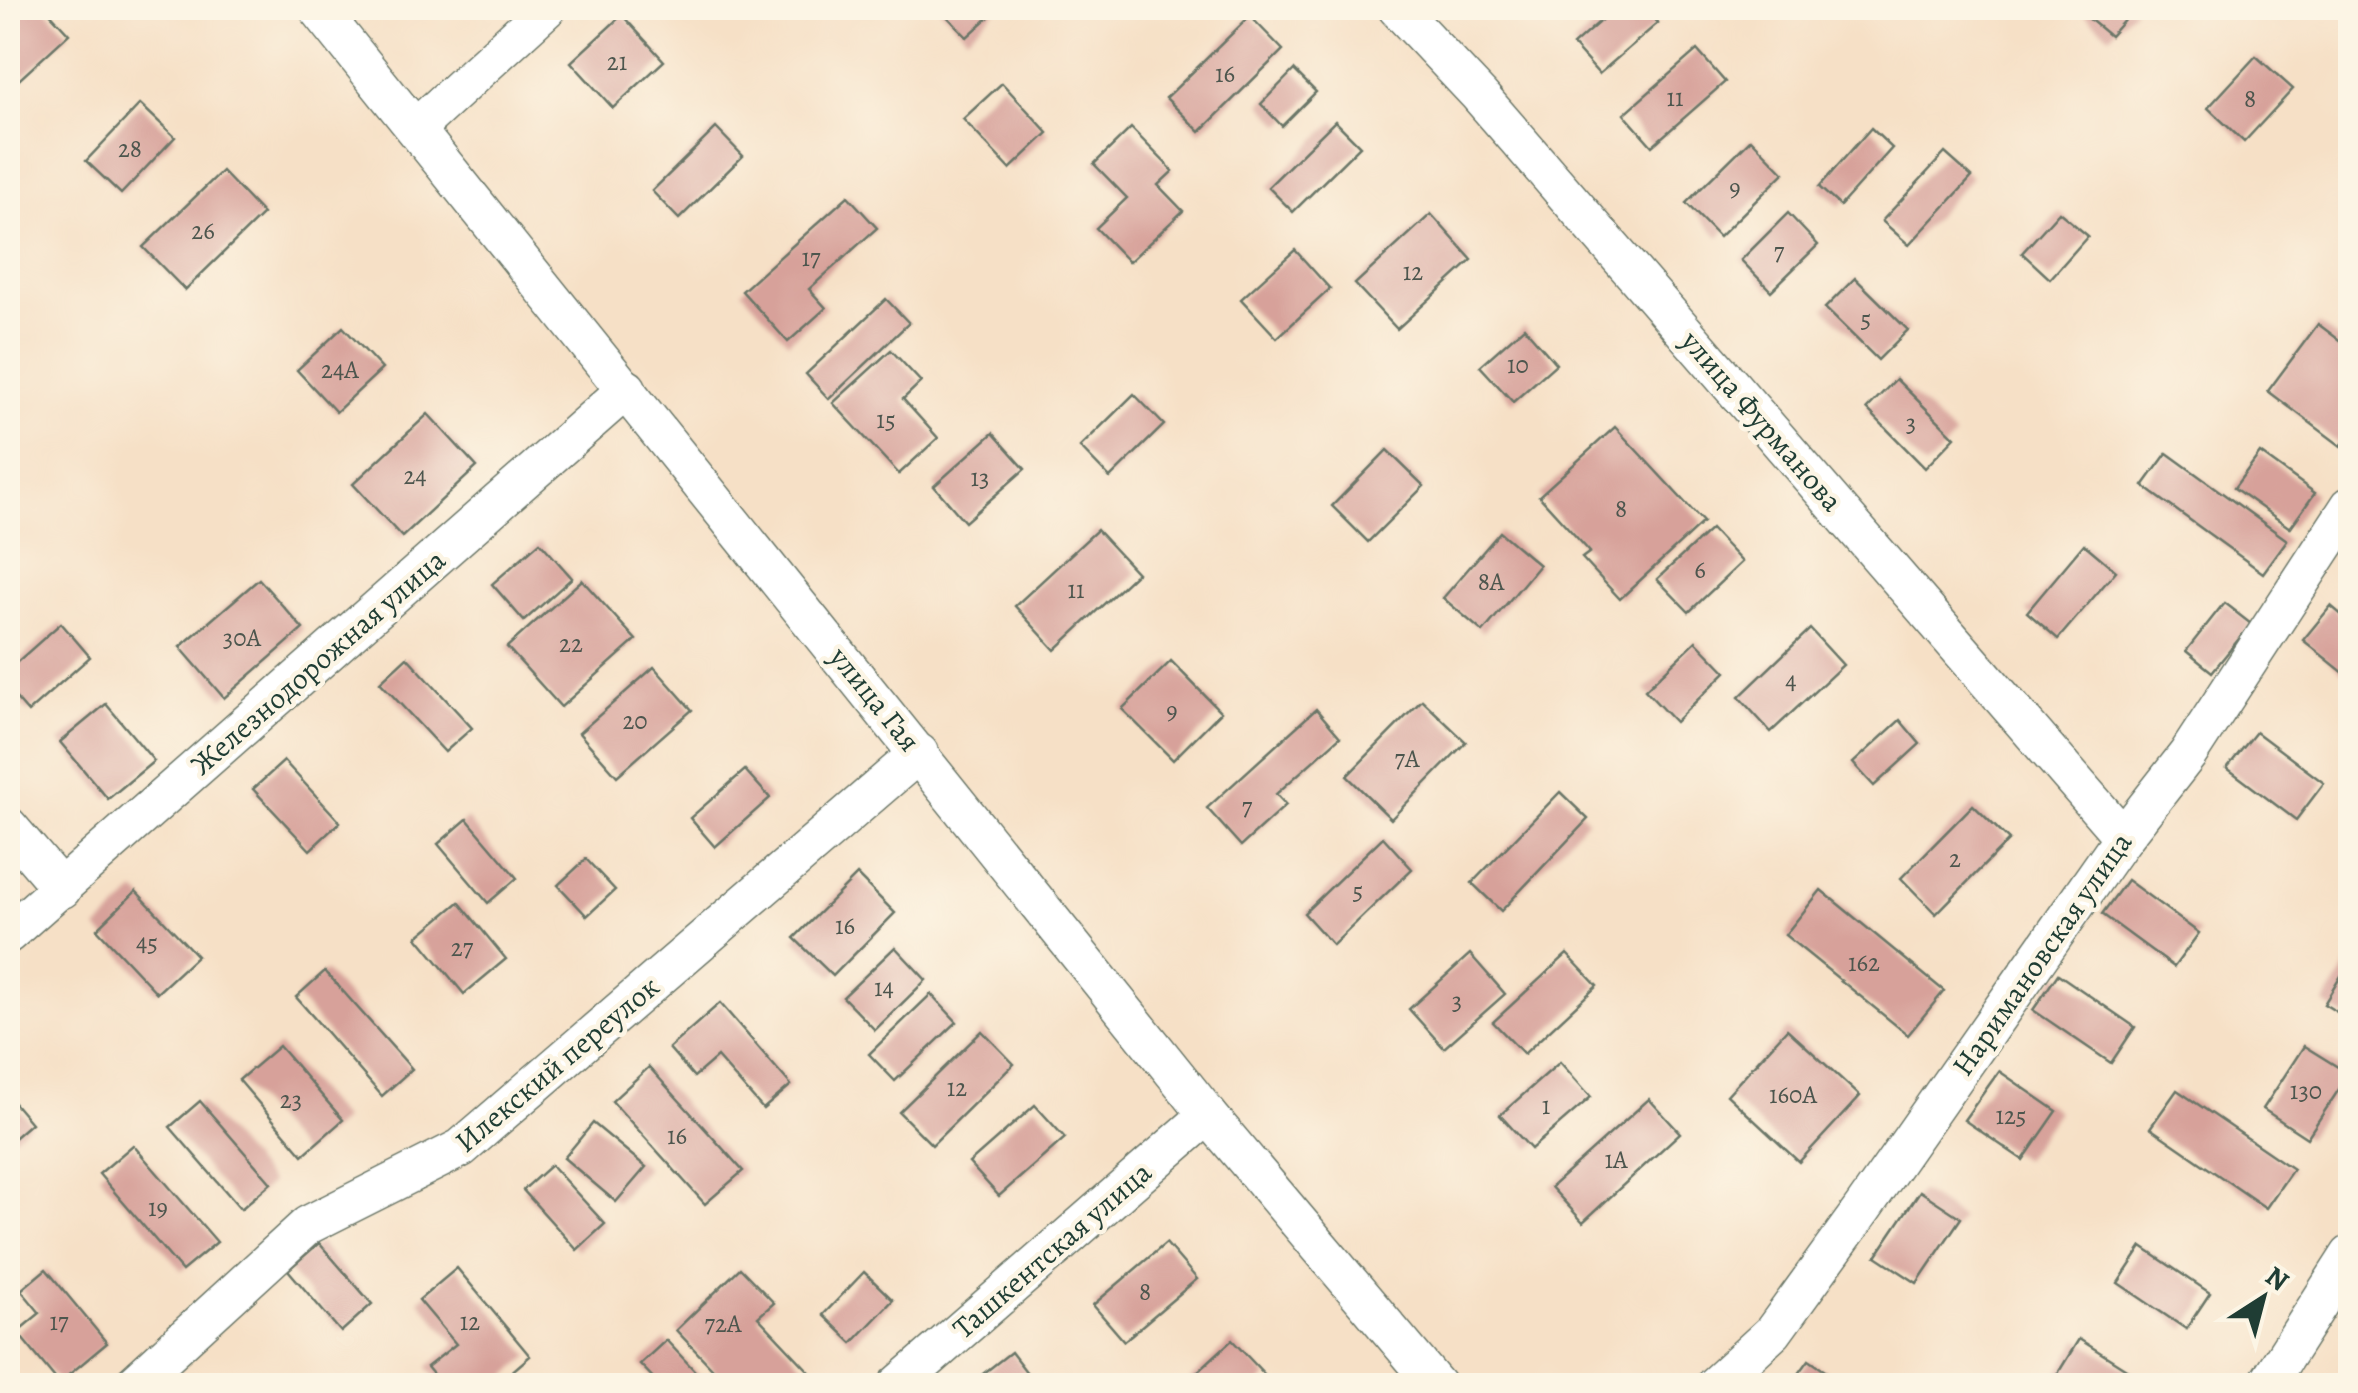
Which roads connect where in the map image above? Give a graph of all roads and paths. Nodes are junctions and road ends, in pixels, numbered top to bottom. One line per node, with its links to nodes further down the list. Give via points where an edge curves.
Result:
1 (318, 8): 4 (street, улица Гая)
2 (546, 8): 4 (street)
3 (1397, 8): 9 (street, улица Фурманова)
4 (416, 128): 5 (street, улица Гая)
5 (627, 389): 7 (street, улица Гая); 10 (street, Железнодорожная улица)
6 (2350, 506): 9 (street, Наримановская улица, via 2188,754)
7 (919, 754): 12 (street, улица Гая); 14 (street, Илекский переулок, via 461,1148 308,1225)
8 (8, 826): 10 (street)
9 (2123, 837): 17 (street, Наримановская улица, via 1773,1332)
10 (62, 888): 11 (street, Железнодорожная улица)
11 (8, 934)
12 (1208, 1115): 15 (street, Ташкентская улица); 16 (street, улица Гая)
13 (2350, 1256): 18 (street)
14 (132, 1386)
15 (897, 1386)
16 (1436, 1386)
17 (1714, 1386)
18 (2266, 1386)

